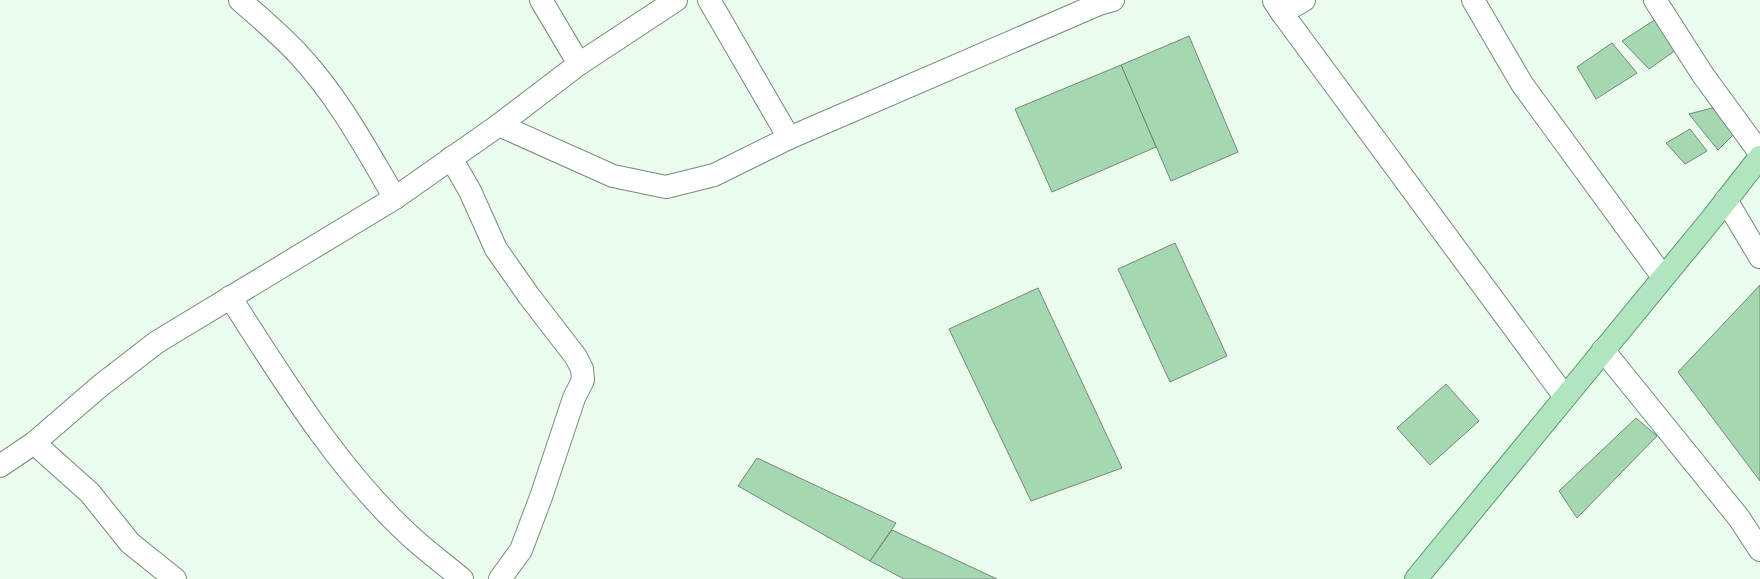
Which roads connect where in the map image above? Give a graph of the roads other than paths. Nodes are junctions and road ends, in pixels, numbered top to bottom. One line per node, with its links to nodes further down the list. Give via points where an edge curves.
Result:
1 (240, 0): 16 (street, via 300,56 328,89)
2 (541, 0): 10 (street)
3 (676, 0): 10 (street)
4 (709, 0): 12 (street)
5 (1304, 0): 9 (street)
6 (1472, 0): 19 (street, via 1522,84)
7 (1655, 0): 13 (street, via 1703,75)
8 (1103, 1): 12 (street)
9 (1278, 6): 22 (street)
10 (580, 64): 11 (street)
11 (499, 125): 12 (street, via 613,176 666,187 714,175); 15 (street)
12 (789, 138)
13 (1760, 152)
14 (1760, 157): 17 (main road)
15 (451, 158): 16 (street); 28 (street, via 470,191 496,249 576,357 582,369 583,380 574,398 521,550)
16 (395, 198): 20 (street)
17 (1726, 200): 18 (street); 19 (main road)
18 (1760, 257)
19 (1663, 277): 21 (main road)
20 (230, 297): 23 (street, via 157,342 100,386); 27 (street, via 305,412 359,482 408,534)
21 (1603, 350): 22 (main road); 25 (street, via 1739,518)
22 (1565, 397): 29 (main road)
23 (34, 443): 24 (street); 26 (street, via 90,493 130,544)
24 (0, 466)
25 (1760, 550)
26 (175, 579)
27 (462, 579)
28 (500, 579)
29 (1416, 579)

